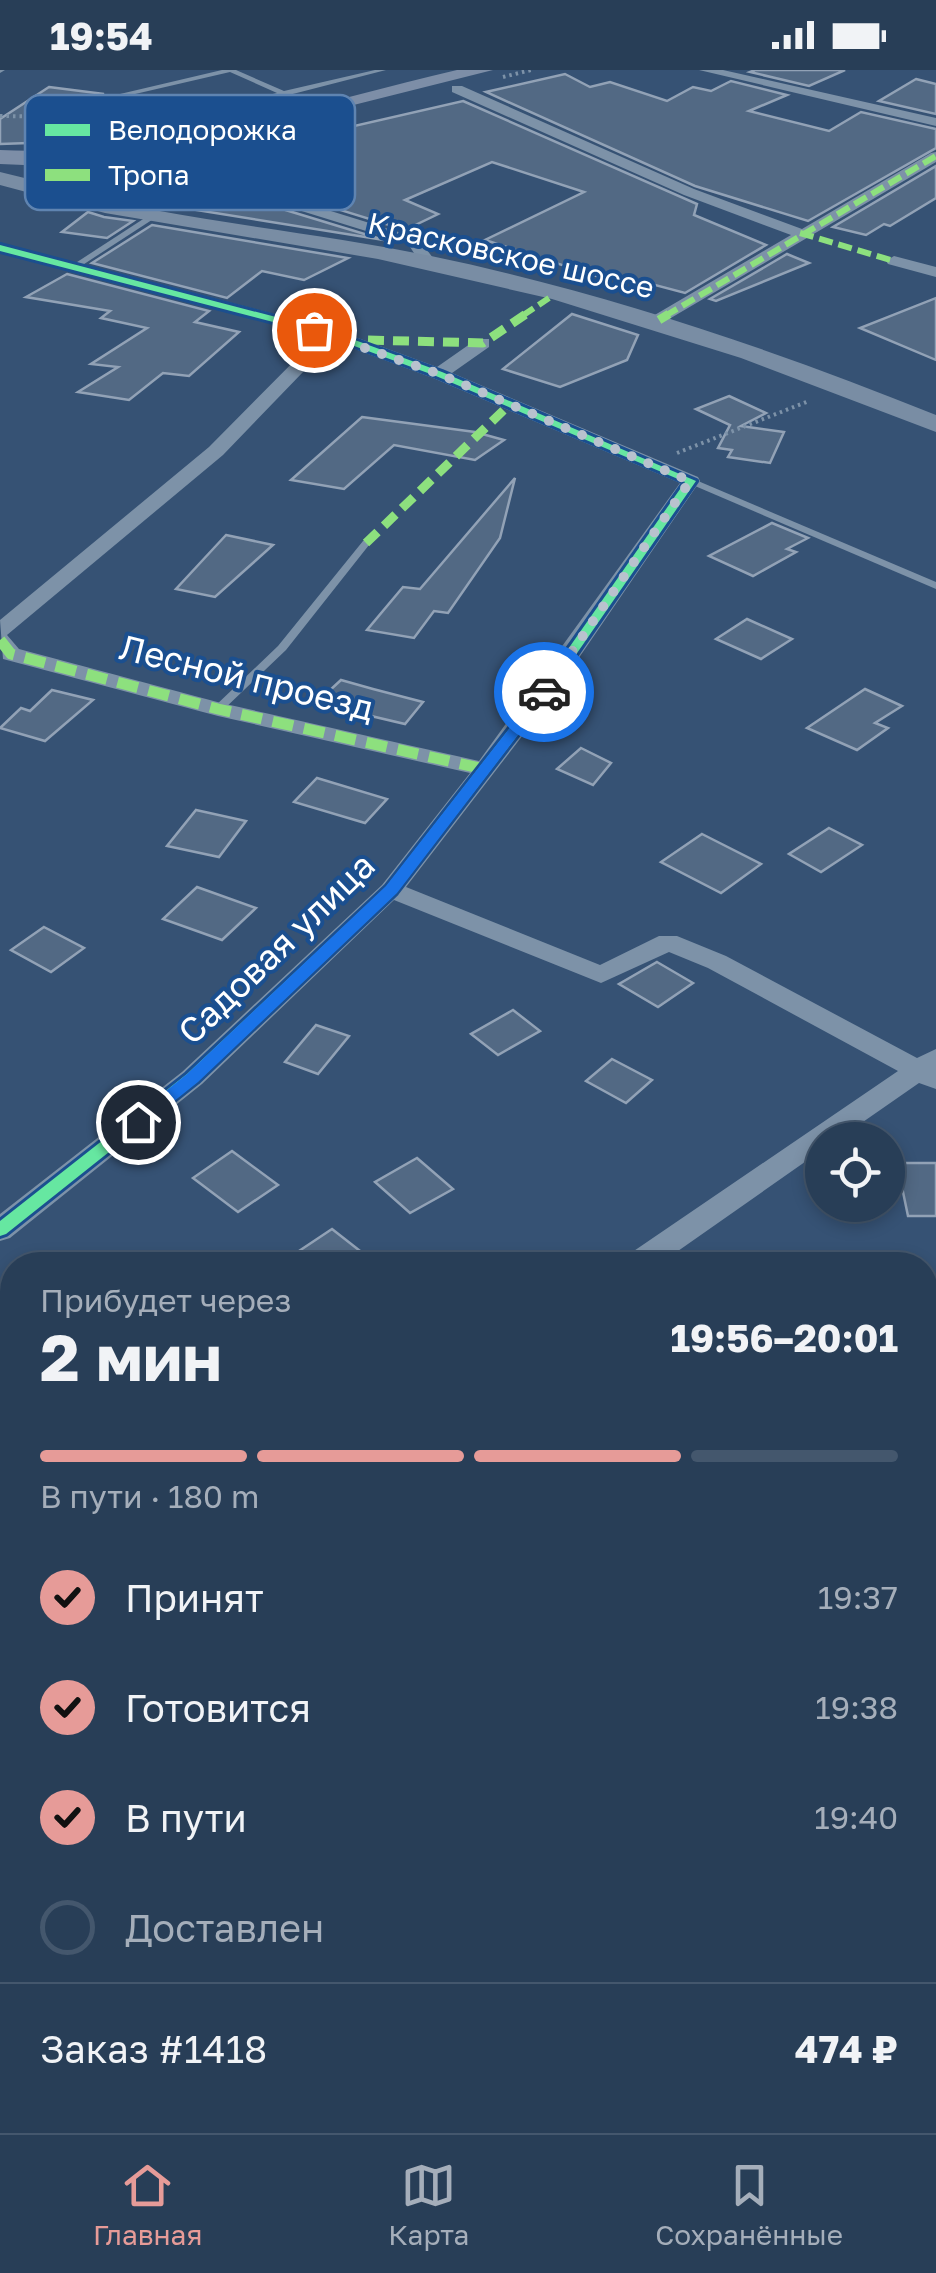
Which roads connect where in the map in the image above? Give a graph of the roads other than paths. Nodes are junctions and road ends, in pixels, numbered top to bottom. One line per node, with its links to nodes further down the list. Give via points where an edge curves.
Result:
1 (231, 70): 6 (lane); 7 (lane)
2 (382, 70): 6 (lane)
3 (482, 70): 9 (main road)
4 (706, 70): 10 (street)
5 (457, 89): 15 (street)
6 (285, 94): 8 (lane)
7 (123, 95)
8 (282, 95)
9 (355, 101)
10 (936, 122)
11 (936, 156): 15 (street)
12 (145, 210): 14 (main road, Красковское шоссе)
13 (313, 210): 18 (street, via 414,241)
14 (158, 214): 18 (main road, Красковское шоссе); 19 (lane)
15 (800, 234): 21 (street)
16 (0, 248): 19 (street)
17 (894, 261): 20 (street)
18 (428, 262): 21 (main road, Красковское шоссе)
19 (75, 266): 22 (street)
20 (936, 272)
21 (658, 320): 25 (main road, Красковское шоссе)
22 (330, 334): 24 (street); 29 (street, via 216,451)
23 (483, 344): 24 (street)
24 (439, 374): 26 (street)
25 (936, 424)
26 (690, 481): 28 (lane); 32 (street, Садовая улица)
27 (366, 544): 31 (lane, via 282,648)
28 (936, 586)
29 (0, 631)
30 (0, 640): 31 (street, Лесной проезд, via 11,654)
31 (218, 709): 32 (street, Лесной проезд)
32 (484, 769): 33 (street, Садовая улица)
33 (392, 890): 34 (street, via 601,976 668,942); 35 (street, Садовая улица, via 192,1078)
34 (930, 1070): 36 (street)
35 (0, 1230)
36 (656, 1252)

